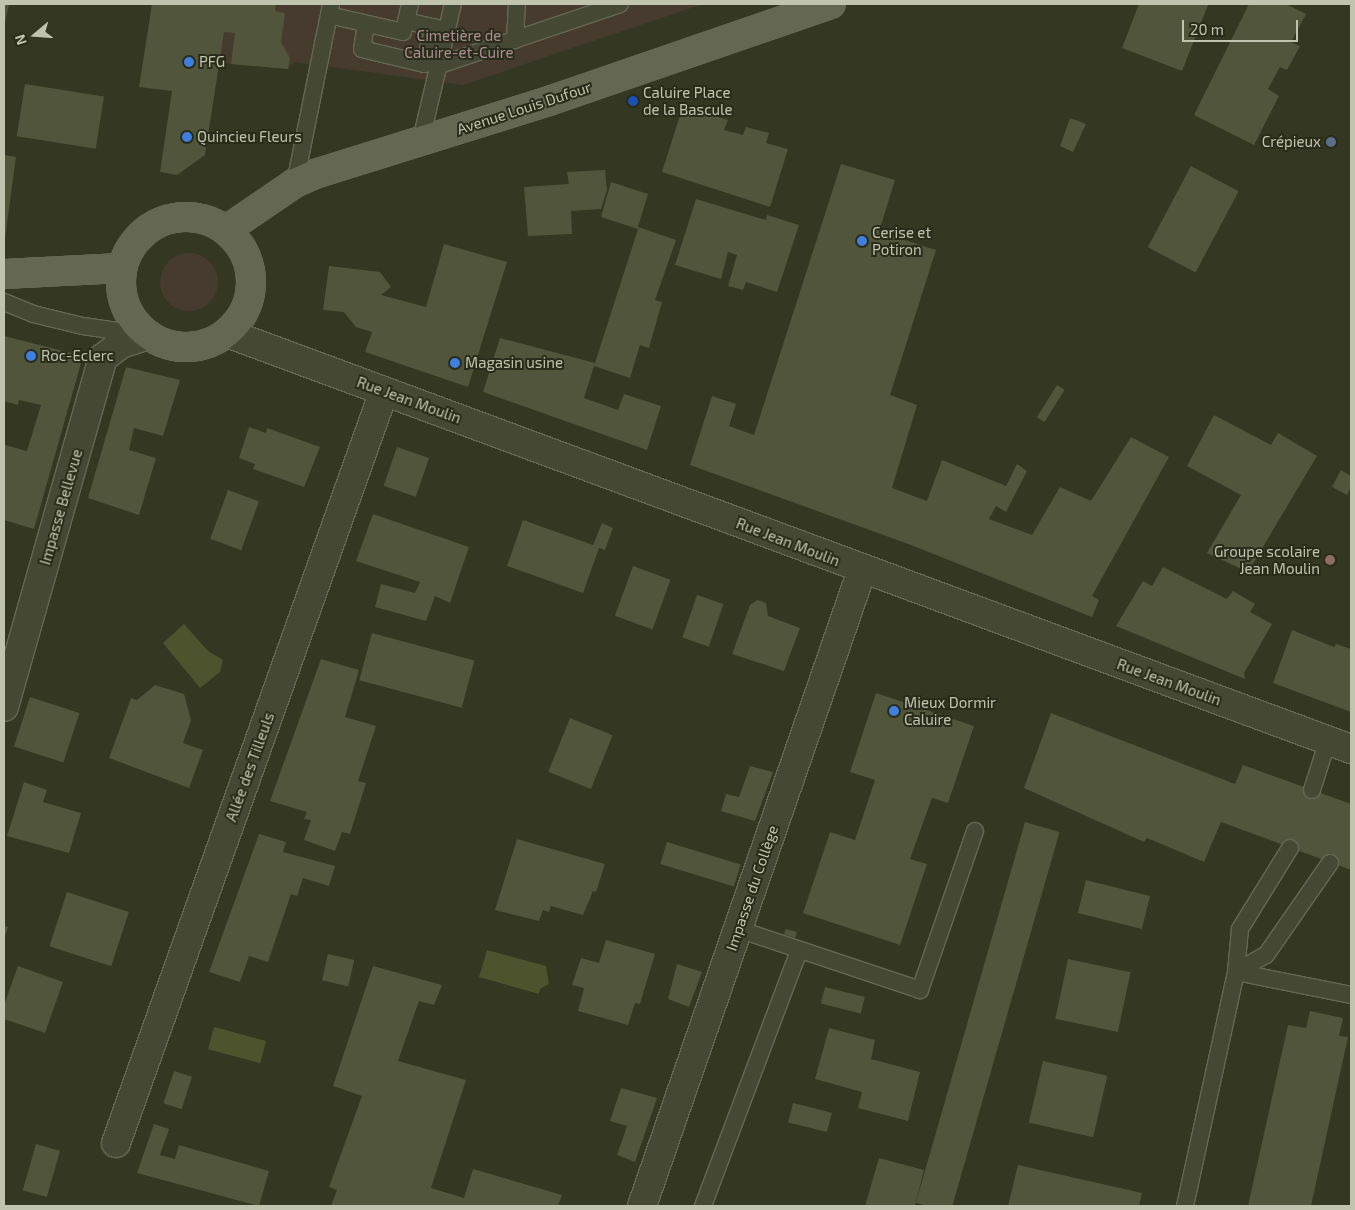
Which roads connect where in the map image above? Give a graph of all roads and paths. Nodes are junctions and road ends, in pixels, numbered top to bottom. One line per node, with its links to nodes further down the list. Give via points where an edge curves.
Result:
1 (453, 4): 8 (lane)
2 (517, 4): 9 (lane)
3 (620, 4): 9 (lane)
4 (831, 4): 12 (main road, Avenue Louis Dufour, via 549,101)
5 (330, 9): 7 (lane); 13 (lane)
6 (406, 13): 7 (lane); 8 (lane); 10 (lane)
7 (366, 24): 10 (lane, via 362,49)
8 (440, 28): 10 (lane, via 424,64); 11 (lane)
9 (515, 40): 11 (lane)
10 (397, 58)
11 (437, 66): 12 (lane)
12 (421, 140): 13 (main road, Avenue Louis Dufour)
13 (295, 183): 14 (main road, Avenue Louis Dufour)
14 (226, 230): 15 (main road, via 209,220 188,216 168,219 149,228 135,242); 18 (main road, via 240,244 248,262 251,281 248,301 240,318)
15 (122, 268): 16 (main road); 19 (main road, via 125,306)
16 (4, 274)
17 (4, 302): 19 (lane, via 33,314 83,326)
18 (227, 333): 19 (main road, via 209,343 188,347 168,345); 20 (street, Rue Jean Moulin)
19 (149, 335): 22 (street, Impasse Bellevue, via 121,344 104,358)
20 (384, 391): 21 (street, Rue Jean Moulin); 32 (street, Allée des Tilleuls)
21 (862, 570): 23 (street, Rue Jean Moulin); 28 (street, Impasse du Collège)
22 (4, 707)
23 (1339, 745): 24 (lane)
24 (1312, 790)
25 (975, 831): 29 (lane, via 920,990)
26 (1290, 848): 30 (lane, via 1240,929)
27 (1330, 862): 30 (lane, via 1266,955)
28 (738, 929): 29 (lane); 33 (street, Impasse du Collège)
29 (799, 950): 34 (lane)
30 (1236, 972): 31 (lane); 35 (lane)
31 (1351, 994)
32 (116, 1143)
33 (642, 1206)
34 (703, 1206)
35 (1186, 1206)

